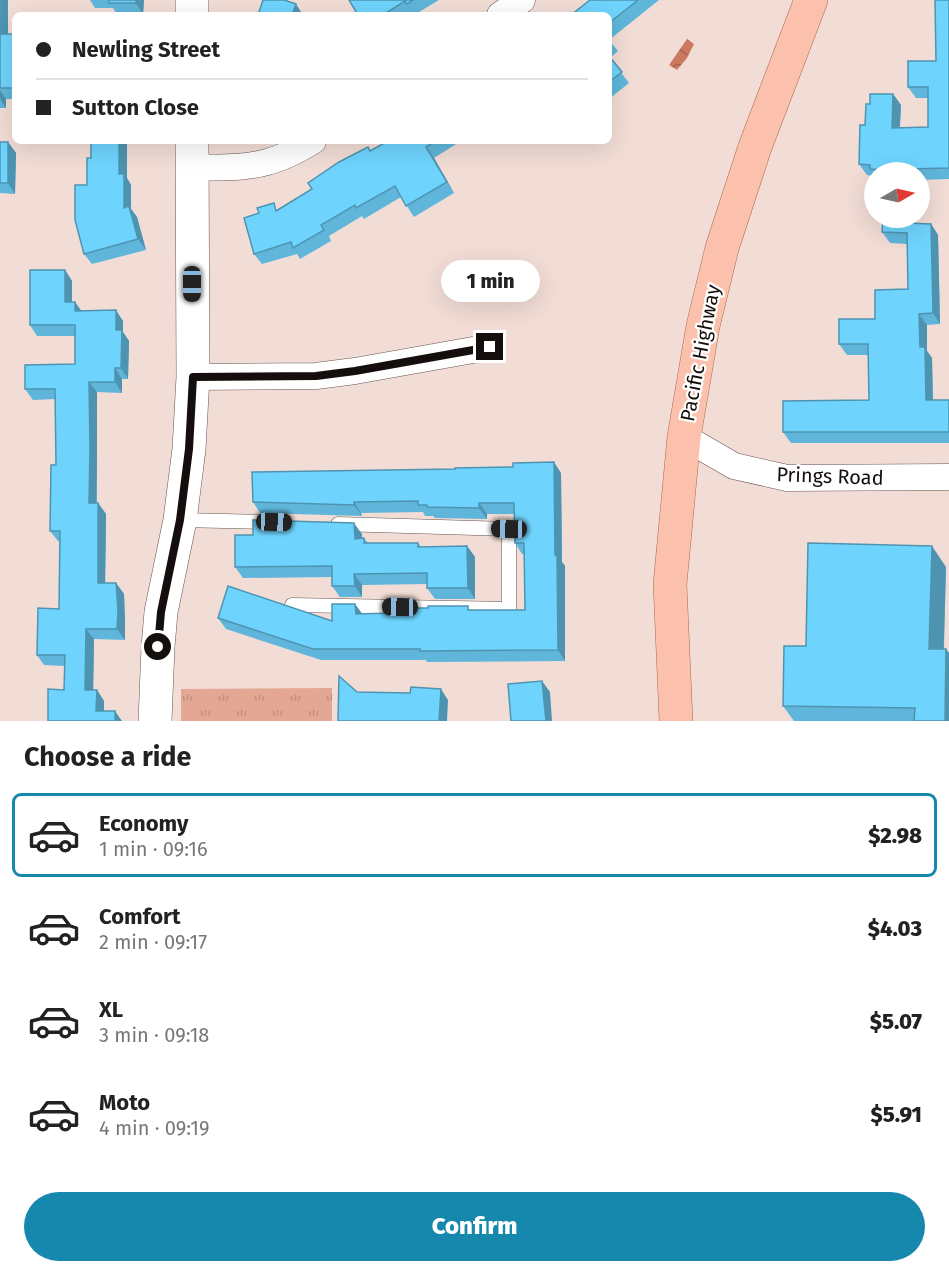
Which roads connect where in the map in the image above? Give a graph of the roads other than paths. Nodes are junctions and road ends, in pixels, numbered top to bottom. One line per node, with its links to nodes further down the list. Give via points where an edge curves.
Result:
1 (522, 0): 3 (street)
2 (811, 0): 8 (main road, Pacific Highway, via 755,147 722,248 703,326)
3 (504, 12)
4 (308, 144): 5 (street, via 282,158 248,165)
5 (192, 154): 7 (street)
6 (490, 347): 7 (street, via 316,376)
7 (193, 377): 10 (street)
8 (684, 437): 9 (street, Prings Road, via 734,466 787,478); 15 (main road, Pacific Highway, via 670,584)
9 (949, 477)
10 (180, 520): 11 (lane); 14 (street, via 161,612)
11 (286, 523)
12 (321, 524): 13 (lane, via 509,529 509,609)
13 (292, 605)
14 (155, 721)
15 (676, 721)

